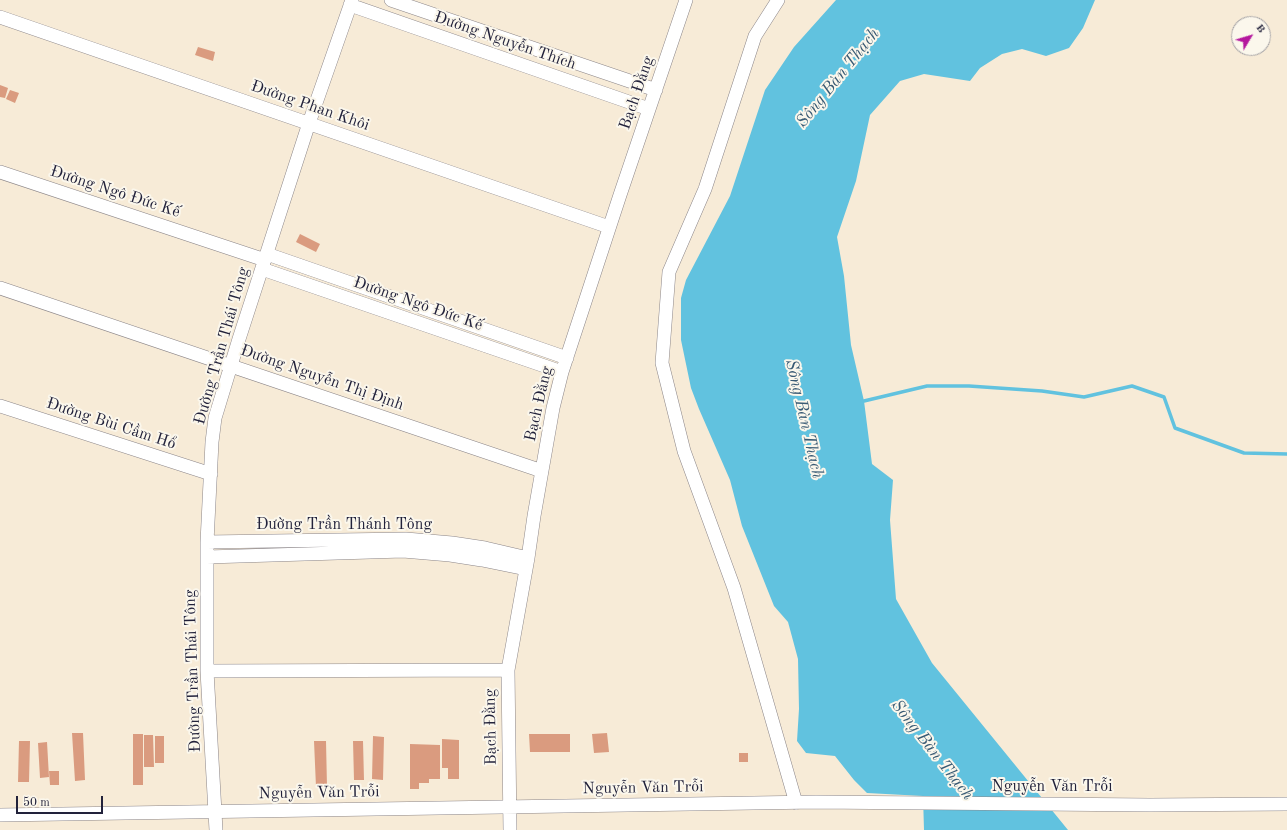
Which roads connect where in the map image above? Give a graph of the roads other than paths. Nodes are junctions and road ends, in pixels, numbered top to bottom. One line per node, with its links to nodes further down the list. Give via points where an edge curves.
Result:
1 (391, 0): 6 (street, Đường Nguyễn Thích)
2 (778, 0): 24 (street, via 755,36 705,189 670,272 662,363 684,451 734,588)
3 (686, 1): 6 (street, Bạch Đằng)
4 (351, 2): 7 (street, Đường Nguyễn Thích); 8 (street, Đường Trần Thái Tông)
5 (0, 17): 8 (street, Đường Phan Khôi)
6 (656, 90): 7 (street, Bạch Đằng)
7 (649, 109): 10 (street, Bạch Đằng)
8 (309, 123): 10 (street, Đường Phan Khôi); 11 (street, Đường Trần Thái Tông)
9 (0, 172): 11 (street, Đường Ngô Đức Kế)
10 (609, 227): 13 (street, Bạch Đằng)
11 (265, 261): 13 (street, Đường Ngô Đức Kế); 14 (street, Đường Trần Thái Tông); 15 (street, Đường Ngô Đức Kế)
12 (0, 288): 14 (street, Đường Nguyễn Thị Định)
13 (567, 358): 15 (street, Bạch Đằng)
14 (232, 365): 17 (street, Đường Nguyễn Thị Định); 18 (street, Đường Trần Thái Tông, via 215,418)
15 (562, 372): 17 (street, Bạch Đằng)
16 (0, 406): 18 (street, Đường Bùi Cầm Hổ)
17 (542, 471): 21 (street, Bạch Đằng)
18 (211, 474): 19 (street, Đường Trần Thái Tông)
19 (207, 542): 20 (street, Đường Trần Thái Tông); 21 (street, Đường Trần Thánh Tông, via 406,539 478,547)
20 (207, 557): 21 (street, Đường Trần Thánh Tông, via 404,551); 23 (street, Đường Trần Thái Tông)
21 (527, 563): 22 (street, Bạch Đằng)
22 (508, 670): 23 (street); 26 (street, Bạch Đằng)
23 (207, 671): 27 (street, Đường Trần Thái Tông)
24 (796, 803): 25 (street, Nguyễn Văn Trỗi); 26 (street, Nguyễn Văn Trỗi)
25 (1287, 804)
26 (510, 807): 27 (street, Nguyễn Văn Trỗi); 30 (street, Bạch Đằng)
27 (216, 812): 28 (street, Nguyễn Văn Trỗi); 29 (street, Đường Trần Thái Tông)
28 (0, 815)
29 (216, 830)
30 (510, 830)

